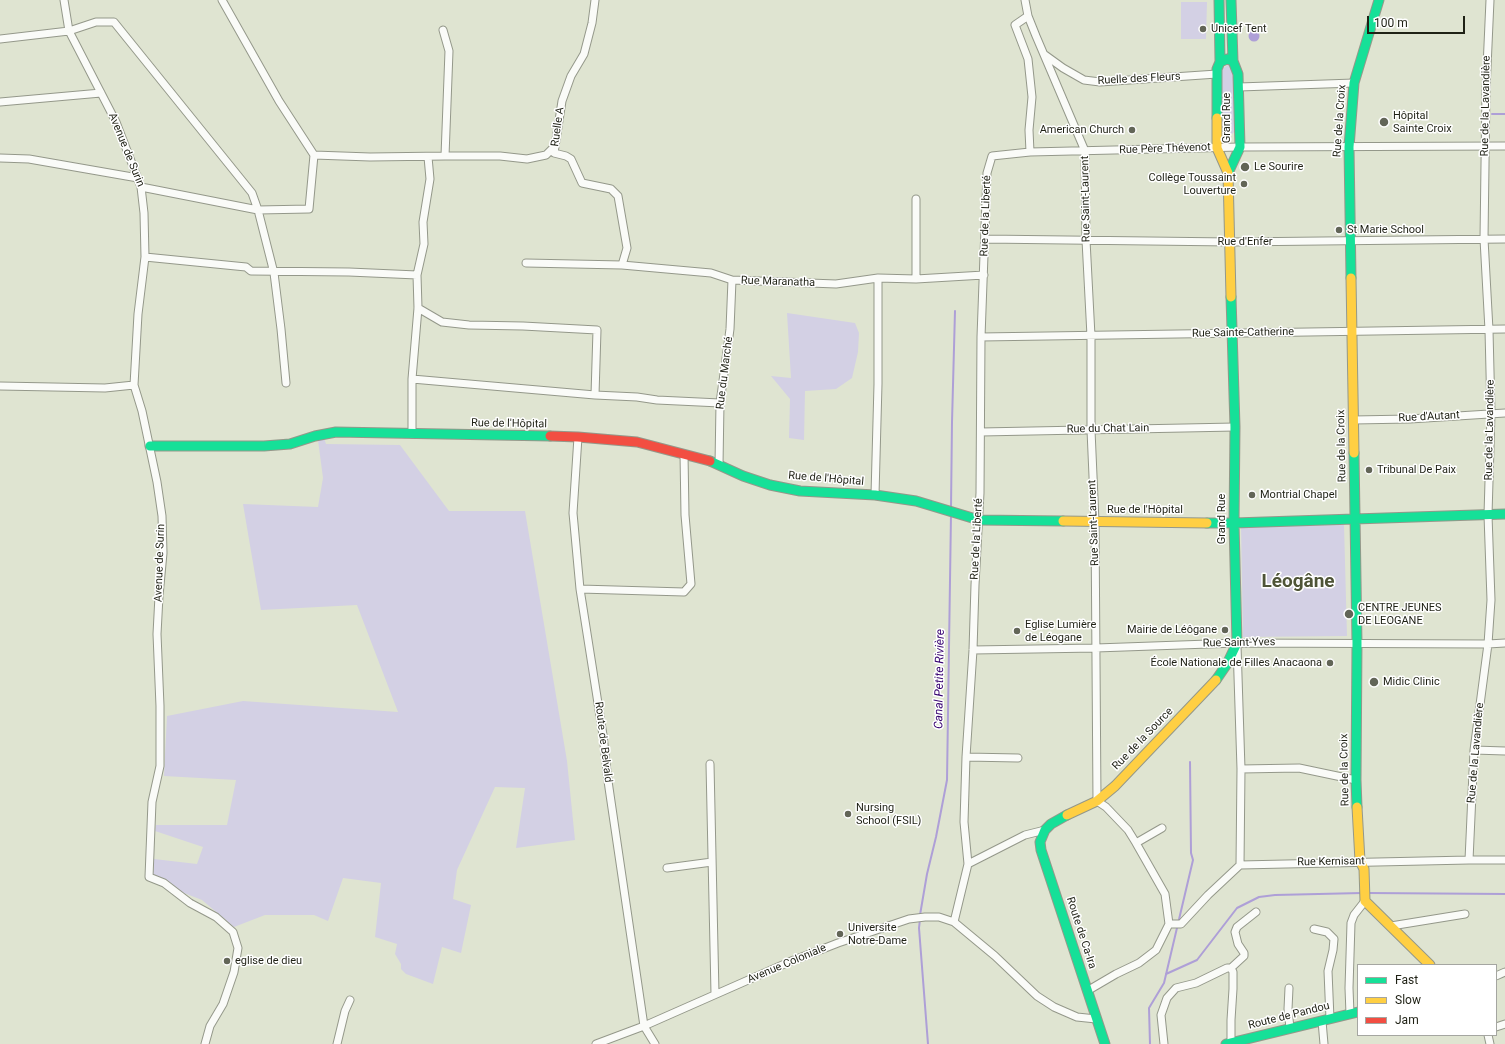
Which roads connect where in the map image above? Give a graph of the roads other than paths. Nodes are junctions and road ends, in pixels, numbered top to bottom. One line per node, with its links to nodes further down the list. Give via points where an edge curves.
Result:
1 (64, 0): 11 (street, Avenue de Surin)
2 (222, 0): 29 (street, via 279,101)
3 (595, 0): 21 (street, Ruelle A, via 584,54 571,76 562,101)
4 (1025, 0): 9 (street, Rue Saint-Laurent)
5 (1220, 0): 15 (street, Grand Rue)
6 (1231, 0): 14 (street, Grand Rue)
7 (1379, 0): 17 (street, Rue de la Croix)
8 (1490, 0): 22 (street, Rue de la Lavandière)
9 (1028, 16): 13 (street, Rue Saint-Laurent); 27 (street, via 1015,25 1028,59 1032,97)
10 (443, 30): 30 (street, via 449,51)
11 (68, 31): 12 (street); 19 (street, Avenue de Surin); 38 (street, via 96,22 114,22 252,193)
12 (0, 39)
13 (1044, 54): 16 (street, Ruelle des Fleurs, via 1084,80 1100,82); 28 (street, Rue Saint-Laurent)
14 (1233, 61): 15 (street); 18 (street, Grand Rue, via 1238,69)
15 (1220, 62): 16 (street, Grand Rue)
16 (1217, 74): 26 (street, Grand Rue)
17 (1354, 84): 18 (street); 25 (street, Rue de la Croix)
18 (1239, 87): 24 (street, Grand Rue)
19 (101, 93): 20 (street); 35 (street, Avenue de Surin, via 116,122)
20 (0, 102)
21 (555, 146): 30 (street, via 546,155 527,159 500,156); 47 (street, Ruelle A, via 554,153 571,159 582,183 611,189 618,196 627,248)
22 (1485, 146): 23 (street, Rue Père Thévenot); 25 (street, Rue Père Thévenot); 40 (street, Rue de la Lavandière)
23 (1505, 146)
24 (1240, 147): 25 (street, Rue Père Thévenot); 26 (street, Rue Père Thévenot); 34 (street, Grand Rue)
25 (1349, 147): 44 (street, Rue de la Croix)
26 (1217, 148): 28 (street, Rue Père Thévenot); 34 (street, Grand Rue)
27 (1030, 152): 28 (street, Rue Père Thévenot); 31 (street, Rue Père Thévenot)
28 (1085, 152): 41 (street, Rue Saint-Laurent)
29 (314, 155): 32 (street); 38 (street, via 309,209)
30 (445, 156): 32 (street)
31 (992, 156): 39 (street, Rue de la Liberté, via 987,173)
32 (428, 157): 49 (street, via 430,179 423,222 424,244)
33 (0, 158): 35 (street, via 29,159)
34 (1228, 173): 43 (street, Grand Rue)
35 (138, 178): 36 (street, Avenue de Surin)
36 (141, 187): 38 (street); 45 (street, Avenue de Surin)
37 (916, 199): 53 (street)
38 (258, 210): 48 (street)
39 (985, 238): 41 (street, Rue d'Enfer); 50 (street, Rue de la Liberté)
40 (1484, 239): 42 (street, Rue d'Enfer); 44 (street, Rue d'Enfer); 56 (street, Rue de la Lavandière)
41 (1086, 240): 43 (street, Rue d'Enfer); 60 (street, Rue Saint-Laurent)
42 (1505, 240)
43 (1231, 242): 44 (street, Rue d'Enfer); 58 (street, Grand Rue)
44 (1351, 242): 57 (street, Rue de la Croix)
45 (145, 257): 48 (street, via 246,267 251,271); 63 (street, Avenue de Surin, via 138,314)
46 (526, 263): 47 (street, Rue Maranatha)
47 (622, 265): 52 (street, Rue Maranatha, via 711,272)
48 (274, 273): 49 (street, via 349,272); 62 (street)
49 (416, 275): 54 (street)
50 (984, 275): 53 (street, Rue Maranatha); 59 (street, Rue de la Liberté)
51 (878, 278): 52 (street, Rue Maranatha, via 836,284); 53 (street, Rue Maranatha); 78 (street)
52 (732, 280): 66 (street, Rue du Marché, via 730,329)
53 (916, 280)
54 (418, 308): 61 (street); 65 (street, via 442,322 597,330)
55 (1505, 329): 56 (street, Rue Sainte-Catherine)
56 (1489, 330): 57 (street, Rue Sainte-Catherine); 67 (street, Rue de la Lavandière)
57 (1352, 331): 58 (street, Rue Sainte-Catherine); 69 (street, Rue de la Croix)
58 (1232, 333): 60 (street, Rue Sainte-Catherine); 70 (street, Grand Rue)
59 (981, 336): 60 (street, Rue Sainte-Catherine); 72 (street, Rue de la Liberté)
60 (1091, 336): 71 (street, Rue Saint-Laurent)
61 (412, 379): 65 (street); 73 (street)
62 (286, 383)
63 (134, 385): 64 (street, via 105,388); 75 (street, Avenue de Surin)
64 (0, 386)
65 (595, 395): 66 (street)
66 (720, 403): 77 (street, Rue du Marché)
67 (1491, 413): 68 (street, Rue d'Autant); 69 (street, Rue d'Autant); 80 (street, Rue de la Lavandière)
68 (1505, 413)
69 (1354, 420): 81 (street, Rue de la Croix)
70 (1235, 427): 71 (street, Rue du Chat Lain); 84 (street, Grand Rue)
71 (1091, 430): 72 (street, Rue du Chat Lain); 83 (street, Rue Saint-Laurent)
72 (981, 432): 82 (street, Rue de la Liberté)
73 (412, 434): 74 (street, Rue de l'Hôpital); 75 (street, Rue de l'Hôpital, via 336,432 290,444 264,446)
74 (578, 437): 76 (street, Rue de l'Hôpital, via 637,442); 85 (street, Route de Belvald, via 573,514)
75 (150, 446): 130 (street, Avenue de Surin, via 162,516 163,553 157,634 160,766 152,802 148,877 164,883 190,903 216,917 232,932 238,948 234,972 223,1004 210,1026)
76 (684, 454): 77 (street, Rue de l'Hôpital, via 708,460); 85 (street, via 684,515 691,584 684,592)
77 (719, 466): 78 (street, Rue de l'Hôpital, via 770,485 800,491)
78 (875, 495): 82 (street, Rue de l'Hôpital, via 916,501)
79 (1505, 514): 80 (street, Rue de l'Hôpital)
80 (1488, 515): 81 (street, Rue de l'Hôpital); 89 (street, Rue de la Lavandière, via 1491,600)
81 (1355, 519): 84 (street, Rue de l'Hôpital); 86 (street, Rue de la Croix)
82 (979, 520): 83 (street, Rue de l'Hôpital); 91 (street, Rue de la Liberté)
83 (1095, 522): 84 (street, Rue de l'Hôpital); 90 (street, Rue Saint-Laurent)
84 (1234, 523): 88 (street, Grand Rue)
85 (580, 589): 126 (street, Route de Belvald)
86 (1357, 642): 88 (street, Rue Saint-Yves); 89 (street, Rue Saint-Yves); 98 (street, Rue de la Croix)
87 (1505, 642): 89 (street, Rue Saint-Yves)
88 (1237, 643): 90 (street, Rue Saint-Yves); 97 (street, Grand Rue); 99 (street, Rue de la Source, via 1215,681 1115,786)
89 (1488, 644): 92 (street, Rue de la Lavandière)
90 (1096, 648): 91 (street, Rue Saint-Yves); 99 (street, Rue Saint-Laurent)
91 (973, 650): 94 (street, Rue de la Liberté)
92 (1474, 750): 93 (street); 103 (street, Rue de la Lavandière)
93 (1505, 751)
94 (966, 757): 95 (street); 107 (street, Rue de la Liberté, via 964,822)
95 (1018, 758)
96 (710, 764): 106 (street)
97 (1241, 769): 98 (street, via 1299,768); 108 (street, Grand Rue)
98 (1356, 780): 105 (street, Rue de la Croix)
99 (1097, 801): 101 (street, Rue de la Source, via 1060,818); 102 (street, via 1128,830)
100 (1162, 828): 102 (street)
101 (1045, 830): 107 (street, via 1025,835); 120 (street, Route de Ca-Ira, via 1040,842 1041,850)
102 (1136, 843): 114 (street, via 1165,894)
103 (1469, 860): 104 (street, Rue Kernisant); 105 (street, Rue Kernisant)
104 (1505, 860)
105 (1360, 861): 108 (street, Rue Kernisant); 110 (street, Rue de la Croix, via 1364,869)
106 (712, 862): 109 (street); 121 (street)
107 (968, 864): 113 (street, Rue de la Liberté)
108 (1240, 865): 114 (street, via 1181,924)
109 (667, 868)
110 (1365, 895): 115 (street); 123 (street, via 1351,923 1349,988)
111 (1256, 912): 118 (street, via 1237,927 1235,932 1244,956)
112 (1465, 914): 115 (street)
113 (954, 922): 121 (street, Avenue Coloniale, via 939,917 909,919 838,943); 124 (street, Avenue Coloniale, via 1037,996 1077,1017)
114 (1169, 924): 120 (street, via 1156,950 1139,963)
115 (1391, 926): 117 (street)
116 (1314, 929): 125 (street, via 1327,932 1334,939 1328,971)
117 (1429, 964)
118 (1231, 968): 129 (street, via 1234,989); 135 (street, via 1176,988 1167,998 1161,1015)
119 (1289, 988): 127 (street)
120 (1087, 991): 124 (street, Route de Ca-Ira)
121 (715, 994): 126 (street, Avenue Coloniale)
122 (350, 1000): 131 (street)
123 (1354, 1013): 125 (street, Route de Pandou)
124 (1096, 1019): 134 (street, Route de Ca-Ira)
125 (1326, 1020): 127 (street, Route de Pandou); 136 (street)
126 (644, 1026): 132 (street, Avenue Coloniale); 133 (street, Route de Belvald)
127 (1290, 1028): 128 (street, Route de Pandou)
128 (1253, 1041): 129 (street, Route de Pandou)
129 (1229, 1043)
130 (205, 1044)
131 (337, 1044)
132 (596, 1044)
133 (655, 1044)
134 (1105, 1044)
135 (1164, 1044)
136 (1324, 1044)

